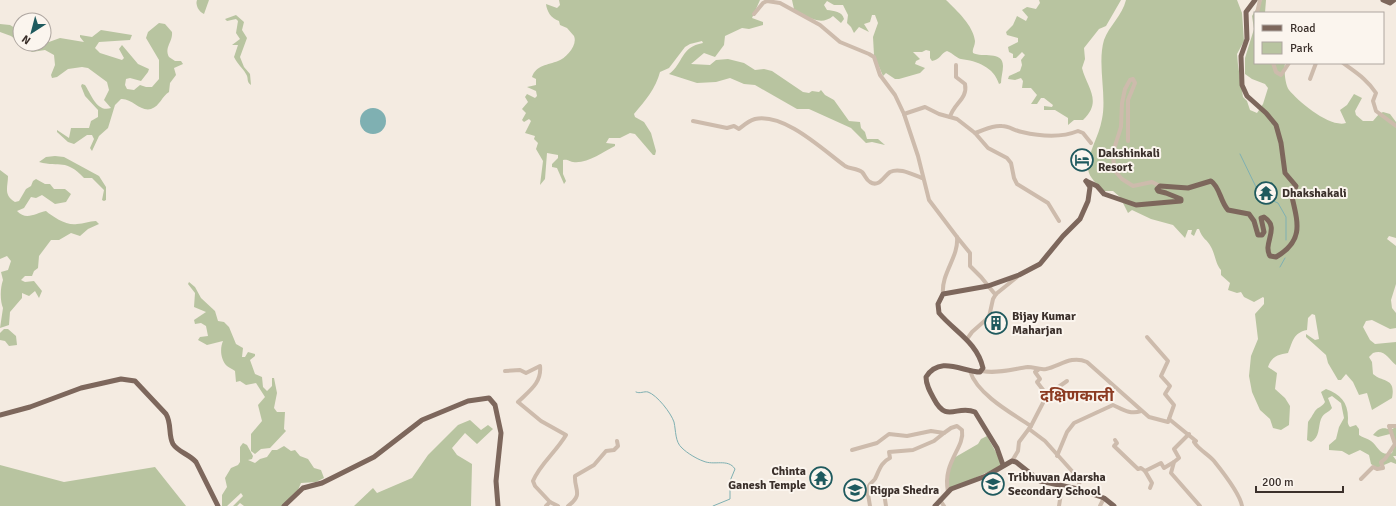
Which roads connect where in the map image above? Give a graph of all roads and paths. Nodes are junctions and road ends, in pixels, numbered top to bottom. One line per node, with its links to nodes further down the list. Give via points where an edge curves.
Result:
1 (1254, 0): 21 (main road, via 1246,12 1247,39 1241,56 1242,84 1247,96 1266,112 1278,130 1285,173 1297,188 1292,197 1298,218 1298,232 1294,240 1283,252 1271,257 1268,251 1272,231 1268,220 1261,218 1264,232 1262,236 1258,235 1249,214 1228,210 1212,181 1188,188)
2 (1260, 0): 5 (street)
3 (1383, 0): 4 (main road)
4 (1393, 2)
5 (1257, 12)
6 (754, 14): 13 (street, via 762,3 780,3 820,25 840,42 870,54 874,57 880,75 895,95)
7 (1273, 64): 8 (street, via 1278,75)
8 (1288, 64)
9 (1316, 64): 12 (street)
10 (1345, 64): 16 (street, via 1363,76 1376,93 1372,101 1376,111)
11 (956, 65): 14 (street, via 956,77 965,84 966,92 954,106)
12 (1310, 79)
13 (904, 114): 14 (street, via 925,107); 20 (street, via 918,156)
14 (950, 117): 17 (street)
15 (693, 121): 20 (street, via 727,128 734,126 739,129 747,122 755,120 775,121 814,141 846,167 862,172 870,182 881,181 890,172 895,171 904,171)
16 (1396, 126)
17 (975, 133): 19 (street, via 987,127 1002,126 1044,135 1070,134 1078,131); 22 (street, via 988,148 1007,158 1017,184 1048,203)
18 (1128, 141): 21 (street, via 1128,100 1135,82 1133,79 1130,80 1122,103 1121,127 1113,152 1114,170 1133,186 1152,182)
19 (1091, 143)
20 (922, 178): 23 (street, via 931,205)
21 (1160, 186): 24 (main road, via 1157,188 1158,192 1178,197 1181,201 1136,205 1104,194 1096,185 1086,181 1090,187 1088,201 1080,220 1040,264)
22 (1059, 221)
23 (957, 237): 25 (street, via 970,253 970,266); 26 (street, via 942,284)
24 (1019, 275): 25 (main road); 27 (street)
25 (988, 286): 26 (main road); 27 (street)
26 (943, 294): 29 (main road, via 938,304 939,313)
27 (996, 294): 29 (street, via 989,317)
28 (1148, 337): 38 (street, via 1168,361 1162,376 1170,386 1165,394 1174,405)
29 (967, 339): 33 (main road, via 978,352)
30 (1038, 370): 33 (street, via 1027,368 989,373); 35 (street, via 1035,372 1040,379 1037,382); 36 (street, via 1064,361 1081,360)
31 (505, 371): 59 (street, via 520,370 526,373 540,366 538,381 518,402 541,421 566,435 538,470 533,481)
32 (970, 371): 33 (main road); 40 (street, via 980,388); 49 (main road, via 956,366 941,367 926,377 928,387 941,410 975,412 997,448)
33 (982, 371)
34 (1067, 381): 35 (street)
35 (1047, 395): 40 (street)
36 (1141, 411): 38 (street, via 1149,417 1168,422); 46 (street, via 1128,412 1113,405 1074,423 1067,432)
37 (0, 415): 60 (main road, via 98,383 121,379 135,381 166,414 170,421 172,443 196,462)
38 (1169, 419): 42 (street)
39 (1396, 426): 51 (street, via 1389,426 1395,444 1381,462 1384,468 1373,467)
40 (1030, 427): 46 (street); 47 (street, via 1019,442 1018,451)
41 (944, 433): 45 (street, via 931,431 907,436 889,434 877,443); 55 (street, via 957,426 963,433 948,469); 56 (street, via 934,441 913,450 889,452 890,458 878,470 869,486)
42 (1189, 434): 48 (street, via 1174,449 1179,458); 74 (street, via 1197,446 1214,461)
43 (1115, 440): 50 (street, via 1117,443 1114,446 1138,469)
44 (616, 441): 65 (street, via 618,446 614,450 606,451 594,465 575,476 578,488 576,498)
45 (852, 450)
46 (1057, 456): 54 (street, via 1080,480)
47 (1012, 461): 49 (main road); 52 (main road, via 1036,479)
48 (1174, 462): 50 (street, via 1164,468 1158,463); 73 (street, via 1171,474)
49 (1003, 465): 55 (main road, via 986,476)
50 (1145, 471): 53 (street, via 1152,483)
51 (1361, 480)
52 (1062, 487): 54 (main road); 70 (street)
53 (1150, 488)
54 (1078, 489): 57 (main road)
55 (948, 492): 58 (main road)
56 (868, 494): 66 (street); 67 (street, via 884,493)
57 (1104, 498): 71 (street); 72 (main road)
58 (940, 500): 68 (main road); 69 (street)
59 (550, 502): 63 (street); 64 (street)
60 (218, 506)
61 (284, 506): 62 (main road, via 303,488 322,483 374,457 422,420 468,401 483,398 493,401 501,432 496,481)
62 (498, 506)
63 (546, 506)
64 (558, 506)
65 (568, 506)
66 (870, 506)
67 (886, 506)
68 (935, 506)
69 (944, 506)
70 (1059, 506)
71 (1100, 506)
72 (1114, 506)
73 (1200, 506)
74 (1242, 506)

